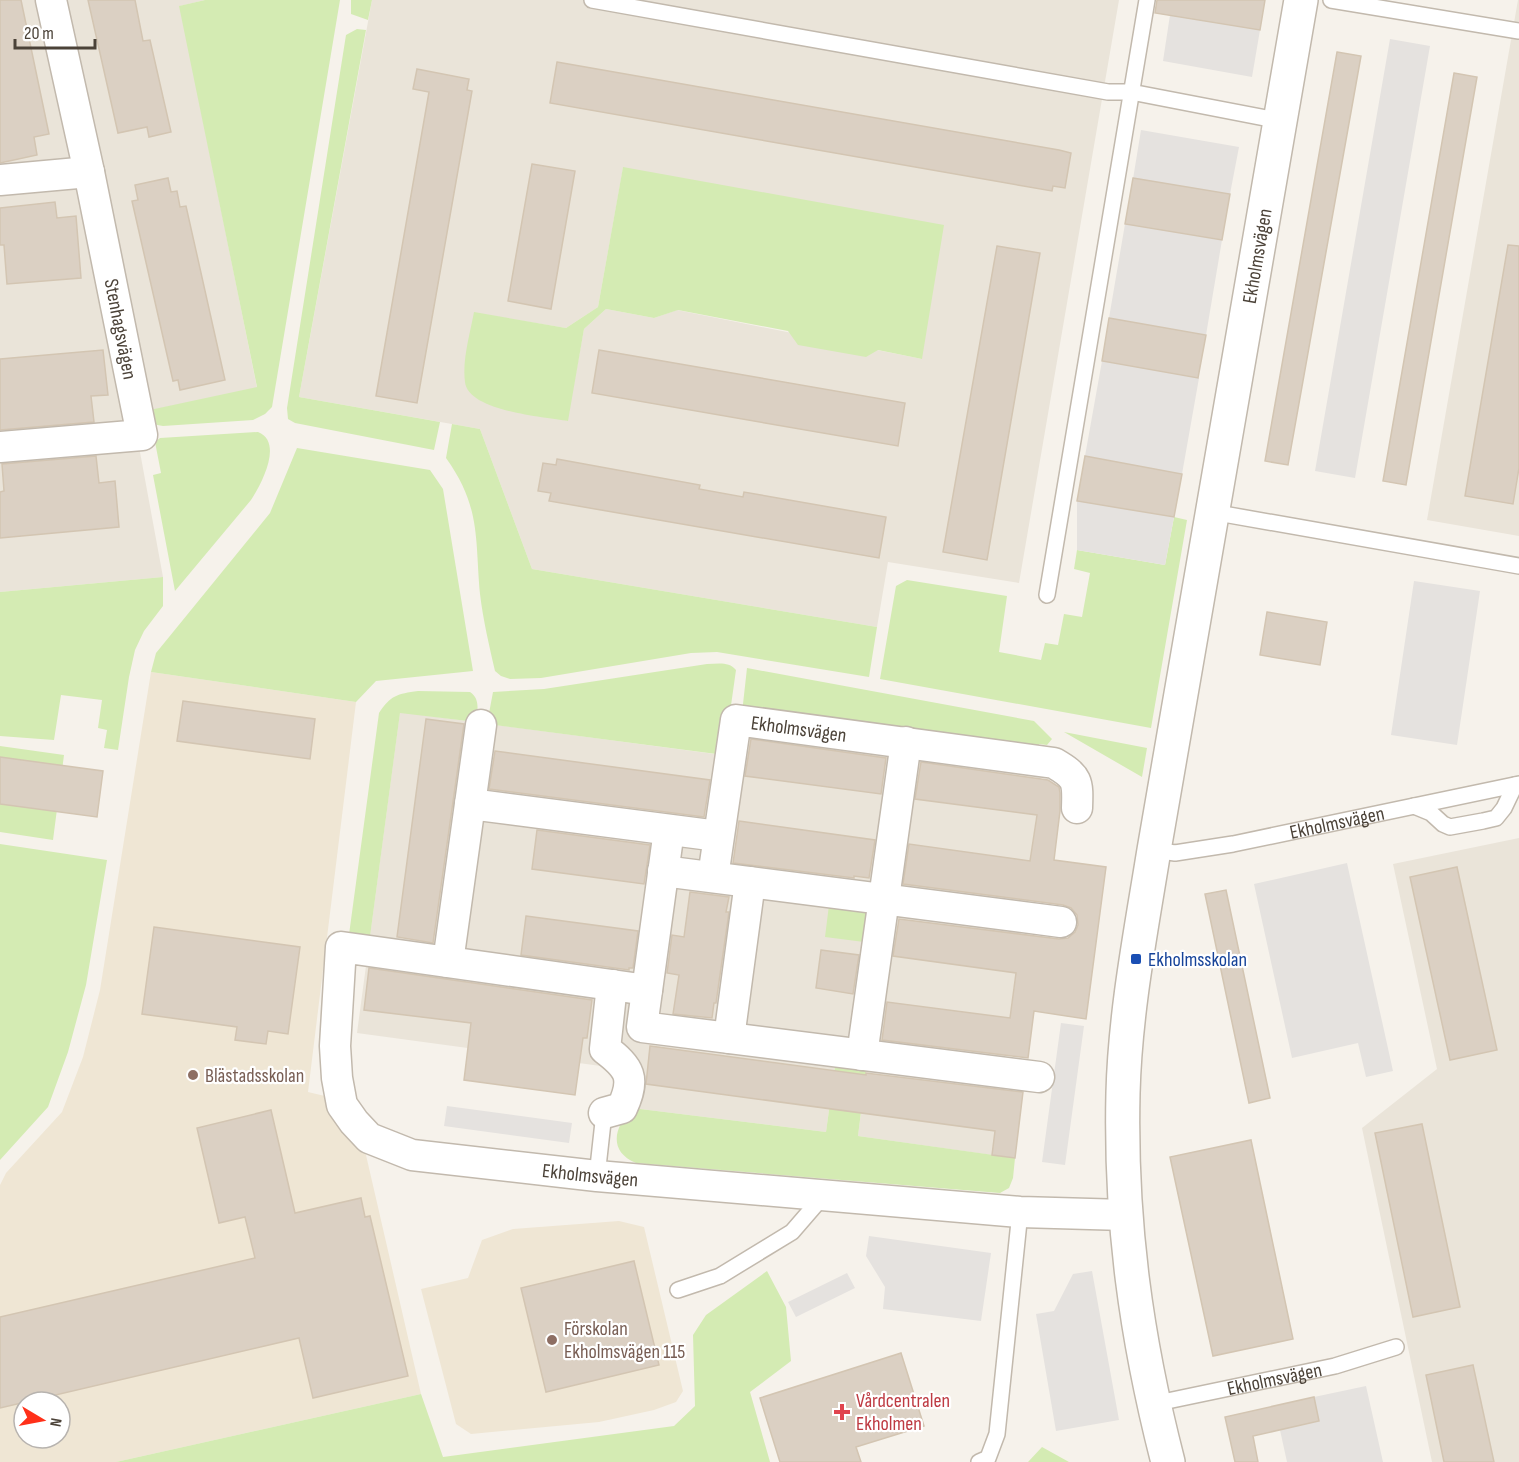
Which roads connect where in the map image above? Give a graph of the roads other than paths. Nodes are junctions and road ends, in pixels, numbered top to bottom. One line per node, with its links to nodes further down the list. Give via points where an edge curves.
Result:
1 (51, 0): 9 (street)
2 (592, 0): 7 (lane, via 1108,92)
3 (1147, 0): 7 (lane)
4 (1301, 0): 8 (street, Ekholmsvägen)
5 (1331, 0): 6 (lane)
6 (1519, 31)
7 (1131, 92): 8 (lane); 14 (lane)
8 (1281, 121): 12 (street, Ekholmsvägen)
9 (89, 172): 10 (street); 11 (street, Stenhagsvägen, via 142,435)
10 (0, 180)
11 (0, 447)
12 (1212, 512): 13 (lane); 23 (street, Ekholmsvägen)
13 (1519, 566)
14 (1047, 595)
15 (481, 725): 18 (street)
16 (906, 742): 20 (street, Ekholmsvägen, via 1054,763 1071,773 1078,785); 22 (street, Ekholmsvägen, via 736,720); 27 (street)
17 (1517, 785): 19 (lane, Ekholmsvägen); 19 (lane, via 1496,818 1483,821 1450,827)
18 (470, 804): 21 (street); 29 (street)
19 (1414, 806): 23 (lane, Ekholmsvägen, via 1175,853)
20 (1077, 808)
21 (669, 830): 22 (street); 24 (street)
22 (718, 836): 25 (street, Ekholmsvägen)
23 (1154, 850): 39 (street, Ekholmsvägen, via 1127,1039 1123,1092)
24 (663, 871): 25 (street); 31 (street)
25 (713, 877): 26 (street)
26 (750, 882): 27 (street); 32 (street)
27 (883, 899): 28 (street); 33 (street)
28 (1061, 922)
29 (448, 962): 30 (street, Ekholmsvägen); 36 (street, Ekholmsvägen, via 341,947 335,1046 342,1105 369,1138 412,1155)
30 (612, 985): 31 (street, Ekholmsvägen); 35 (street, via 605,1048 621,1061 631,1078 622,1108)
31 (647, 990): 32 (street, via 642,1027)
32 (729, 1038): 33 (street)
33 (862, 1055): 34 (street)
34 (1039, 1077)
35 (604, 1113): 36 (lane)
36 (597, 1176): 37 (street, Ekholmsvägen)
37 (824, 1196): 38 (street, Ekholmsvägen); 40 (lane, via 792,1233 720,1276)
38 (1020, 1212): 39 (street, Ekholmsvägen); 43 (lane, via 997,1434 988,1458)
39 (1125, 1215): 42 (street, Ekholmsvägen, via 1132,1288)
40 (678, 1290)
41 (1396, 1347): 42 (lane, Ekholmsvägen, via 1335,1366)
42 (1153, 1404): 44 (street, Ekholmsvägen)
43 (979, 1462)
44 (1168, 1462)

